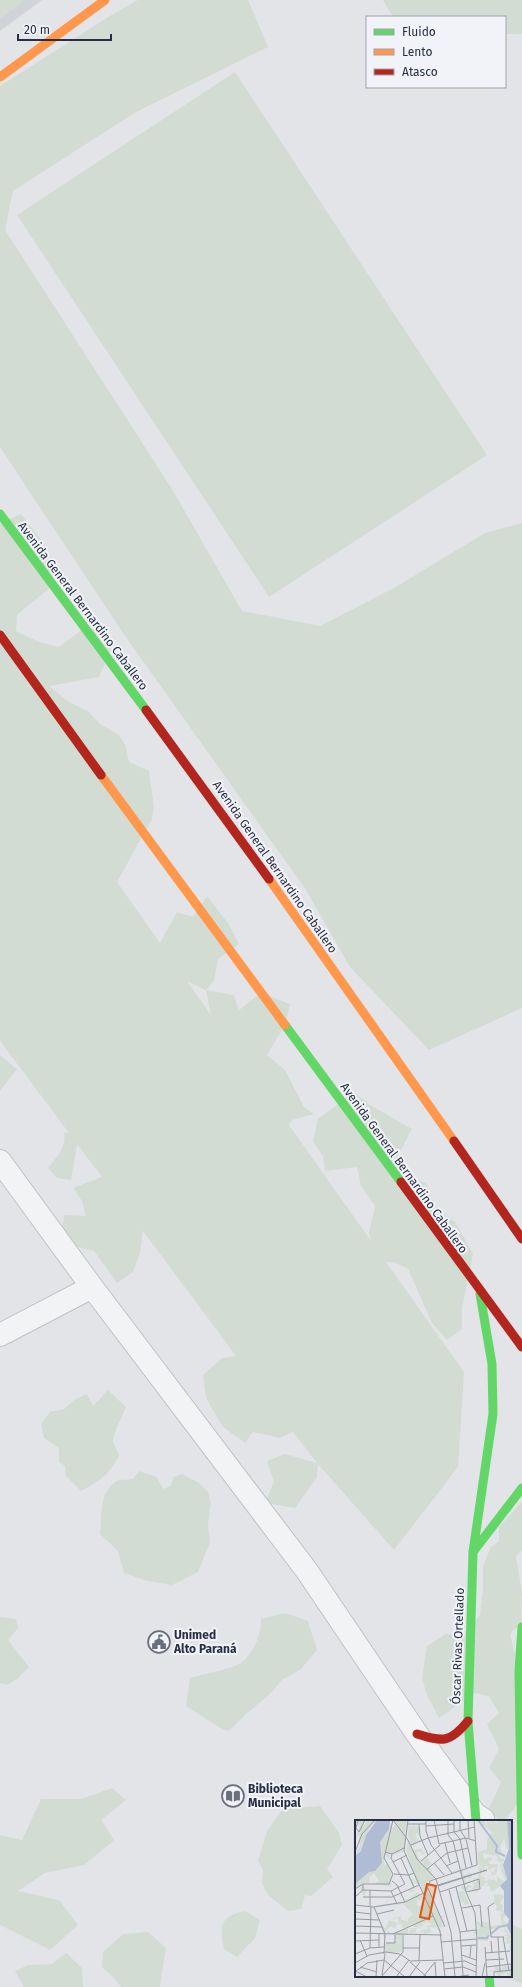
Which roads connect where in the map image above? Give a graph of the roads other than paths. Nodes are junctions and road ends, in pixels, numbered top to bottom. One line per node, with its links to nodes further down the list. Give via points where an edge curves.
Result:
1 (105, 0): 2 (main road)
2 (0, 77)
3 (0, 514): 6 (main road, Avenida General Bernardino Caballero, via 210,796 424,1096)
4 (0, 635): 8 (main road, Avenida General Bernardino Caballero)
5 (0, 1161): 7 (street)
6 (522, 1239)
7 (92, 1287): 9 (street); 15 (street, via 307,1571)
8 (480, 1291): 10 (main road, Avenida General Bernardino Caballero); 12 (main road, Óscar Rivas Ortellado, via 492,1364 494,1414)
9 (0, 1335)
10 (522, 1347)
11 (522, 1488): 12 (main road)
12 (473, 1552): 14 (main road, Óscar Rivas Ortellado)
13 (522, 1627): 17 (main road, via 519,1671)
14 (468, 1721): 15 (main road, via 457,1736 450,1740 440,1741); 16 (main road, Óscar Rivas Ortellado)
15 (417, 1734): 16 (street)
16 (479, 1819)
17 (518, 1847)
18 (489, 1977): 19 (main road)
19 (490, 1987)

